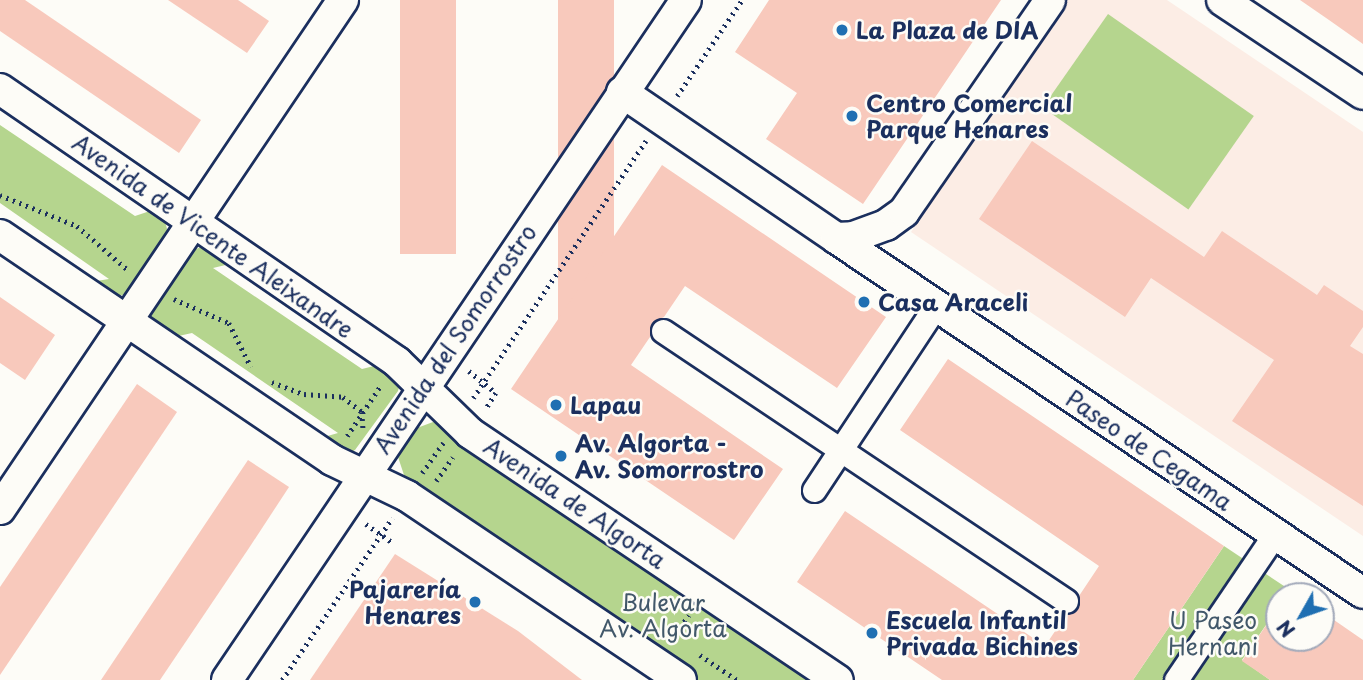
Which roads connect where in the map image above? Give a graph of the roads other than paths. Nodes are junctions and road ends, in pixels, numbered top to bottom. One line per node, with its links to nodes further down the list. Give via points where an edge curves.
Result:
1 (686, 0): 6 (street, Avenida del Somorrostro)
2 (1049, 0): 10 (street, via 904,212 886,225)
3 (1222, 0): 7 (street)
4 (334, 3): 8 (street)
5 (0, 89): 8 (street, Avenida de Vicente Aleixandre)
6 (622, 92): 10 (street, Paseo de Cegama); 14 (street, Avenida del Somorrostro)
7 (1363, 94)
8 (194, 223): 12 (street); 14 (street, Avenida de Vicente Aleixandre)
9 (0, 235): 12 (street)
10 (836, 238): 11 (street, Paseo de Cegama)
11 (936, 306): 15 (street); 19 (street, Paseo de Cegama)
12 (127, 321): 16 (street, via 332,460); 18 (street)
13 (663, 331): 15 (street)
14 (425, 385): 16 (street, Avenida del Somorrostro); 24 (street, Avenida de Algorta, via 463,427)
15 (841, 450): 17 (street); 21 (street)
16 (364, 473): 22 (street, Avenida del Somorrostro); 23 (street, via 413,500)
17 (814, 490)
18 (0, 509)
19 (1275, 534): 20 (street, Paseo de Cegama); 25 (street)
20 (1363, 593)
21 (1066, 601)
22 (227, 680)
23 (681, 680)
24 (838, 680)
25 (1176, 680)

